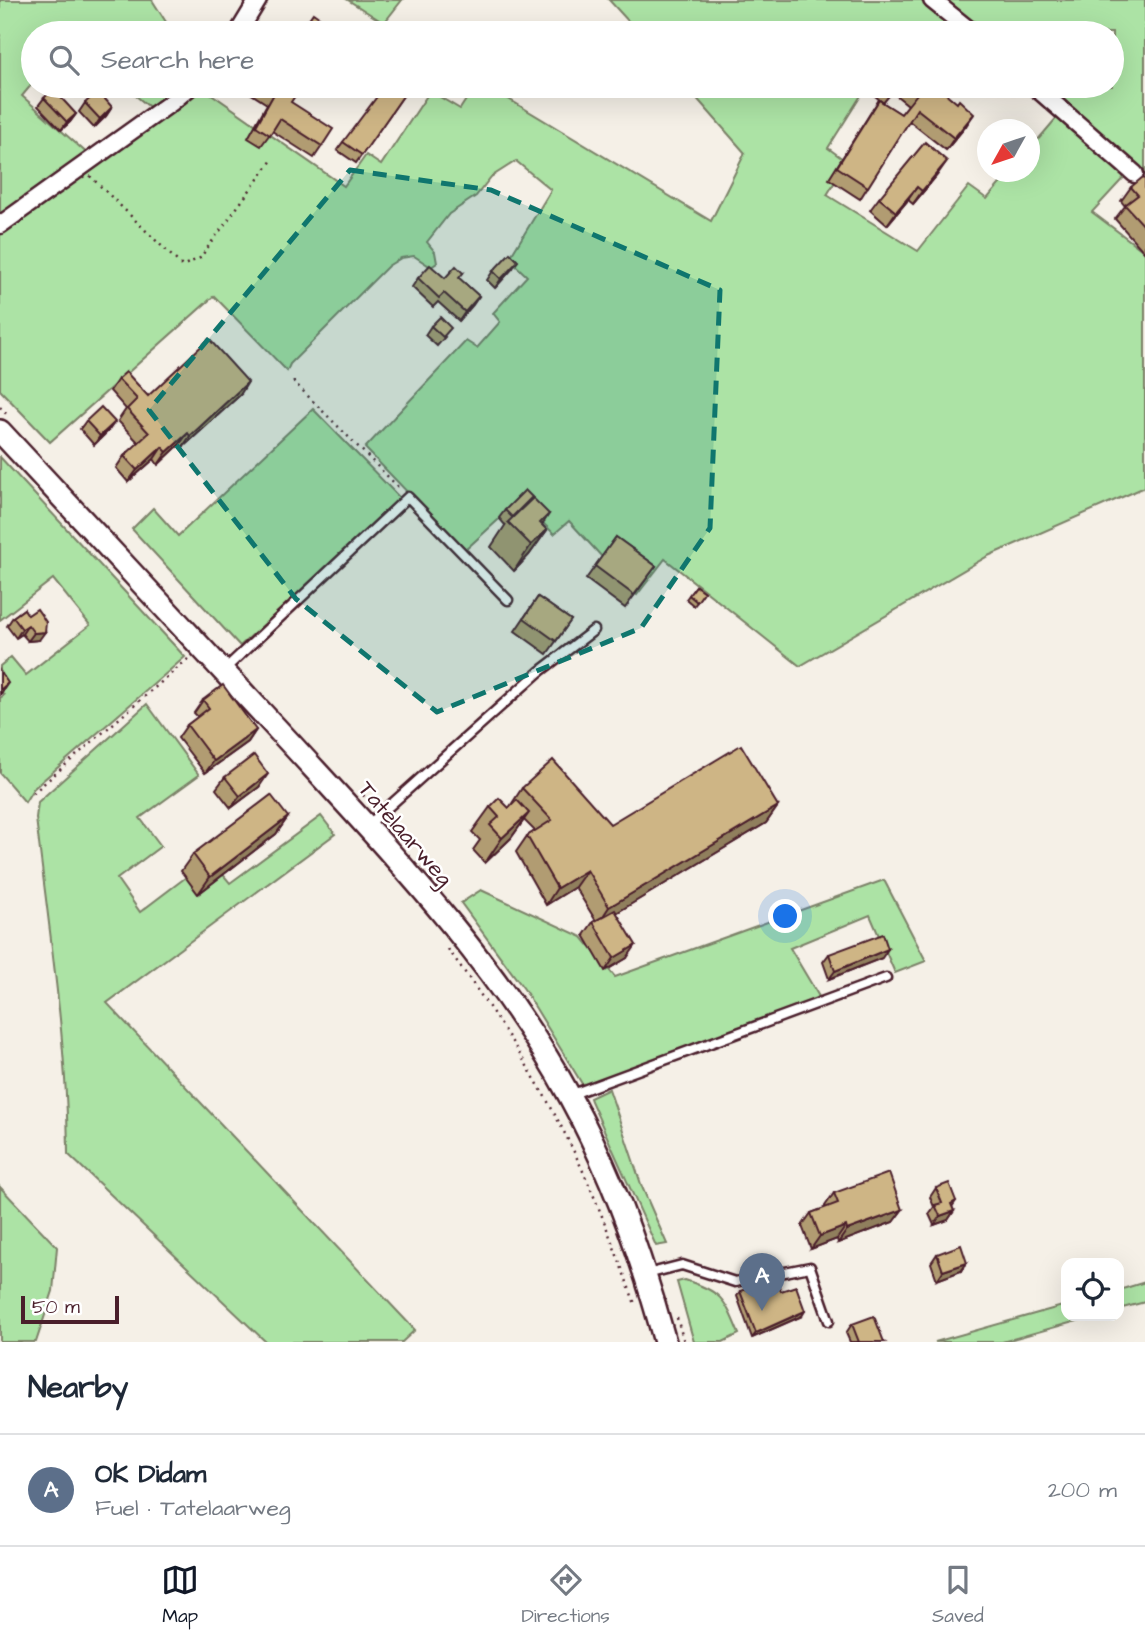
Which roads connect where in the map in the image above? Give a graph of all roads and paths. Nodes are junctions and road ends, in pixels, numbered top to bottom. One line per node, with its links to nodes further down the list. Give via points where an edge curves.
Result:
1 (258, 0): 3 (street)
2 (932, 0): 4 (street)
3 (246, 21)
4 (958, 21)
5 (175, 98): 8 (street)
6 (1048, 98): 9 (street)
7 (272, 160): 8 (path, via 200,258 183,265)
8 (78, 169): 10 (street)
9 (1135, 174)
10 (0, 225)
11 (293, 381): 13 (path)
12 (0, 431): 16 (main road, Tatelaarweg)
13 (408, 497): 14 (lane); 17 (lane)
14 (508, 600)
15 (594, 630): 19 (lane, via 539,672)
16 (201, 648): 17 (main road, Tatelaarweg); 18 (path)
17 (223, 671): 19 (main road, Tatelaarweg)
18 (33, 793)
19 (367, 827): 22 (main road, Tatelaarweg, via 489,975)
20 (442, 941): 24 (path, via 489,1006 549,1104 596,1200)
21 (886, 978): 22 (lane)
22 (569, 1096): 23 (main road, Tatelaarweg, via 606,1171)
23 (647, 1274): 25 (lane, via 682,1265 735,1282 810,1267); 26 (main road, Tatelaarweg)
24 (639, 1314)
25 (829, 1321)
26 (666, 1342)

